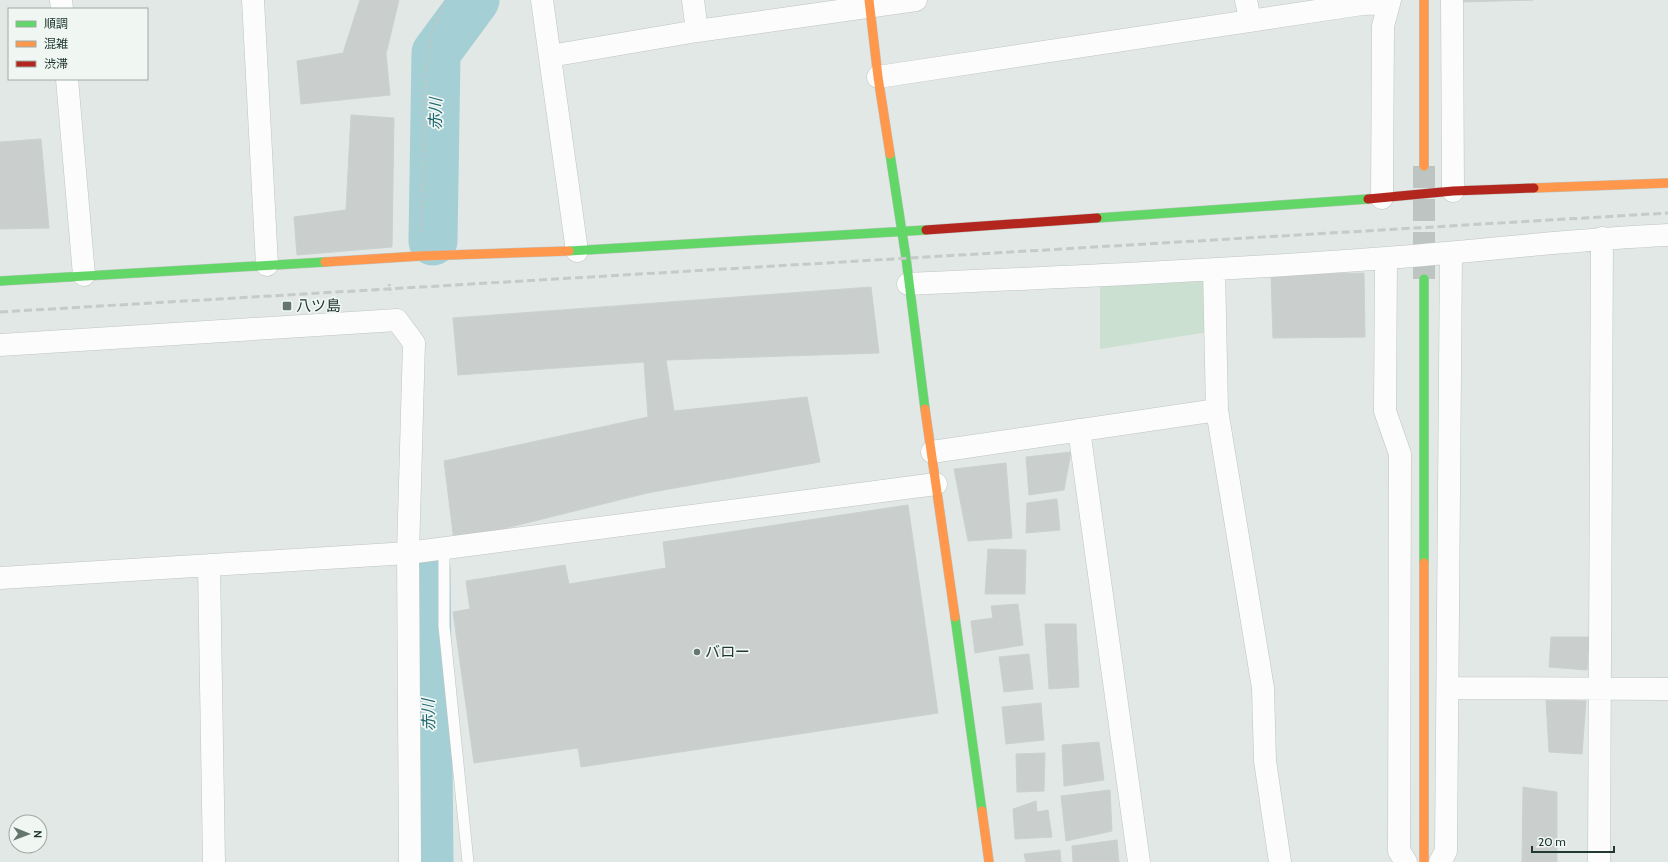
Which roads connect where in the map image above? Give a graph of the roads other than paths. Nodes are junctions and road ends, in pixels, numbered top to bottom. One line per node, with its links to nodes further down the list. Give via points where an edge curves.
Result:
1 (253, 0): 24 (street)
2 (542, 0): 11 (street)
3 (693, 0): 10 (street)
4 (916, 0): 8 (street)
5 (1424, 0): 14 (street)
6 (1452, 0): 16 (street)
7 (1389, 1): 9 (street); 17 (street, via 1383,26)
8 (869, 3): 10 (street); 12 (street)
9 (1248, 10): 12 (street)
10 (697, 31): 11 (street)
11 (550, 56): 21 (street)
12 (878, 77): 18 (street)
13 (68, 80): 26 (street)
14 (1424, 166)
15 (1668, 183): 16 (street)
16 (1452, 191): 17 (street)
17 (1382, 198): 18 (street)
18 (902, 232): 21 (street); 29 (street)
19 (1668, 235): 20 (street)
20 (1602, 238): 22 (street); 40 (street)
21 (577, 251): 24 (street, via 420,256)
22 (1451, 253): 23 (street); 39 (street)
23 (1386, 258): 25 (street); 48 (street, via 1386,411 1400,454 1399,850)
24 (267, 265): 26 (street)
25 (1214, 270): 29 (street); 31 (street)
26 (84, 276): 28 (street)
27 (1424, 279): 49 (street)
28 (0, 281)
29 (908, 284): 33 (street)
30 (0, 345): 36 (street, via 397,320 414,343)
31 (1217, 410): 32 (street); 47 (street, via 1263,688 1265,761)
32 (1079, 430): 33 (street); 46 (street)
33 (932, 452): 34 (street)
34 (936, 484): 35 (street); 45 (street)
35 (444, 548): 36 (street); 44 (lane, via 444,626)
36 (408, 553): 37 (street); 43 (street)
37 (210, 565): 38 (street); 42 (street)
38 (0, 578)
39 (1448, 688): 40 (street); 50 (street, via 1446,851)
40 (1600, 688): 41 (street); 51 (street)
41 (1668, 689)
42 (214, 862)
43 (410, 862)
44 (468, 862)
45 (989, 862)
46 (1139, 862)
47 (1280, 862)
48 (1406, 862)
49 (1424, 862)
50 (1440, 862)
51 (1599, 862)

